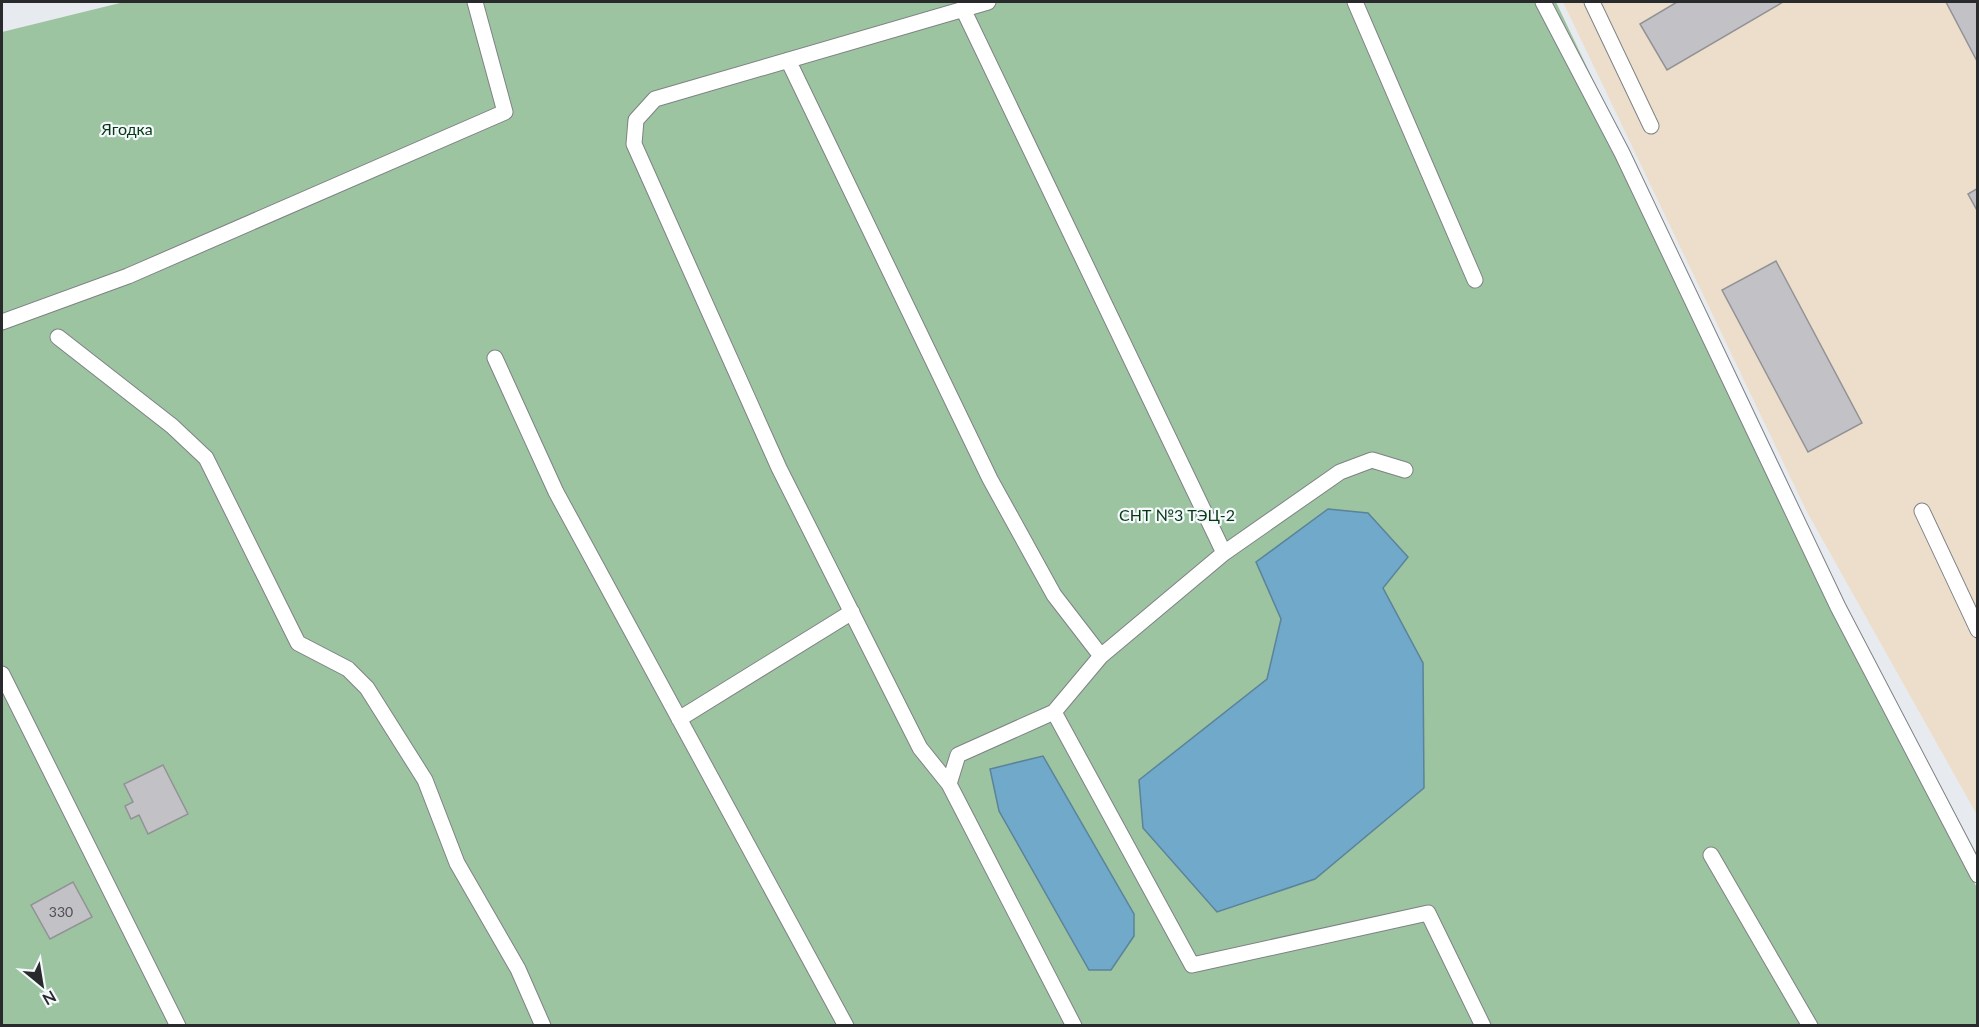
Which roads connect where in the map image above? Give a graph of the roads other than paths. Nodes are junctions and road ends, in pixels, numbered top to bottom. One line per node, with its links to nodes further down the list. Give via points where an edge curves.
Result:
1 (476, 2): 10 (lane, via 505,112 128,276)
2 (988, 2): 6 (lane)
3 (1355, 2): 9 (lane)
4 (1543, 2): 24 (lane, via 1622,153 1838,607)
5 (1592, 2): 8 (lane)
6 (963, 9): 7 (lane); 15 (lane)
7 (788, 60): 16 (lane, via 655,99 636,120 634,144 779,468); 18 (lane, via 990,478 1054,595)
8 (1651, 126)
9 (1475, 280)
10 (2, 322)
11 (58, 337): 26 (lane, via 172,426 206,458 298,643 348,669 367,688 424,780 457,863 518,969)
12 (495, 358): 21 (lane, via 556,492)
13 (1406, 470): 15 (lane, via 1372,460 1340,472)
14 (1922, 511): 17 (lane)
15 (1224, 553): 18 (lane)
16 (852, 612): 21 (lane); 22 (lane, via 920,747)
17 (1977, 630)
18 (1101, 656): 20 (lane)
19 (2, 674): 25 (lane)
20 (1054, 712): 22 (lane, via 958,755); 29 (lane, via 1192,965 1428,913)
21 (679, 719): 27 (lane)
22 (949, 784): 28 (lane)
23 (1711, 855): 30 (lane)
24 (1977, 875)
25 (178, 1026)
26 (543, 1026)
27 (846, 1026)
28 (1074, 1026)
29 (1484, 1026)
30 (1810, 1026)

